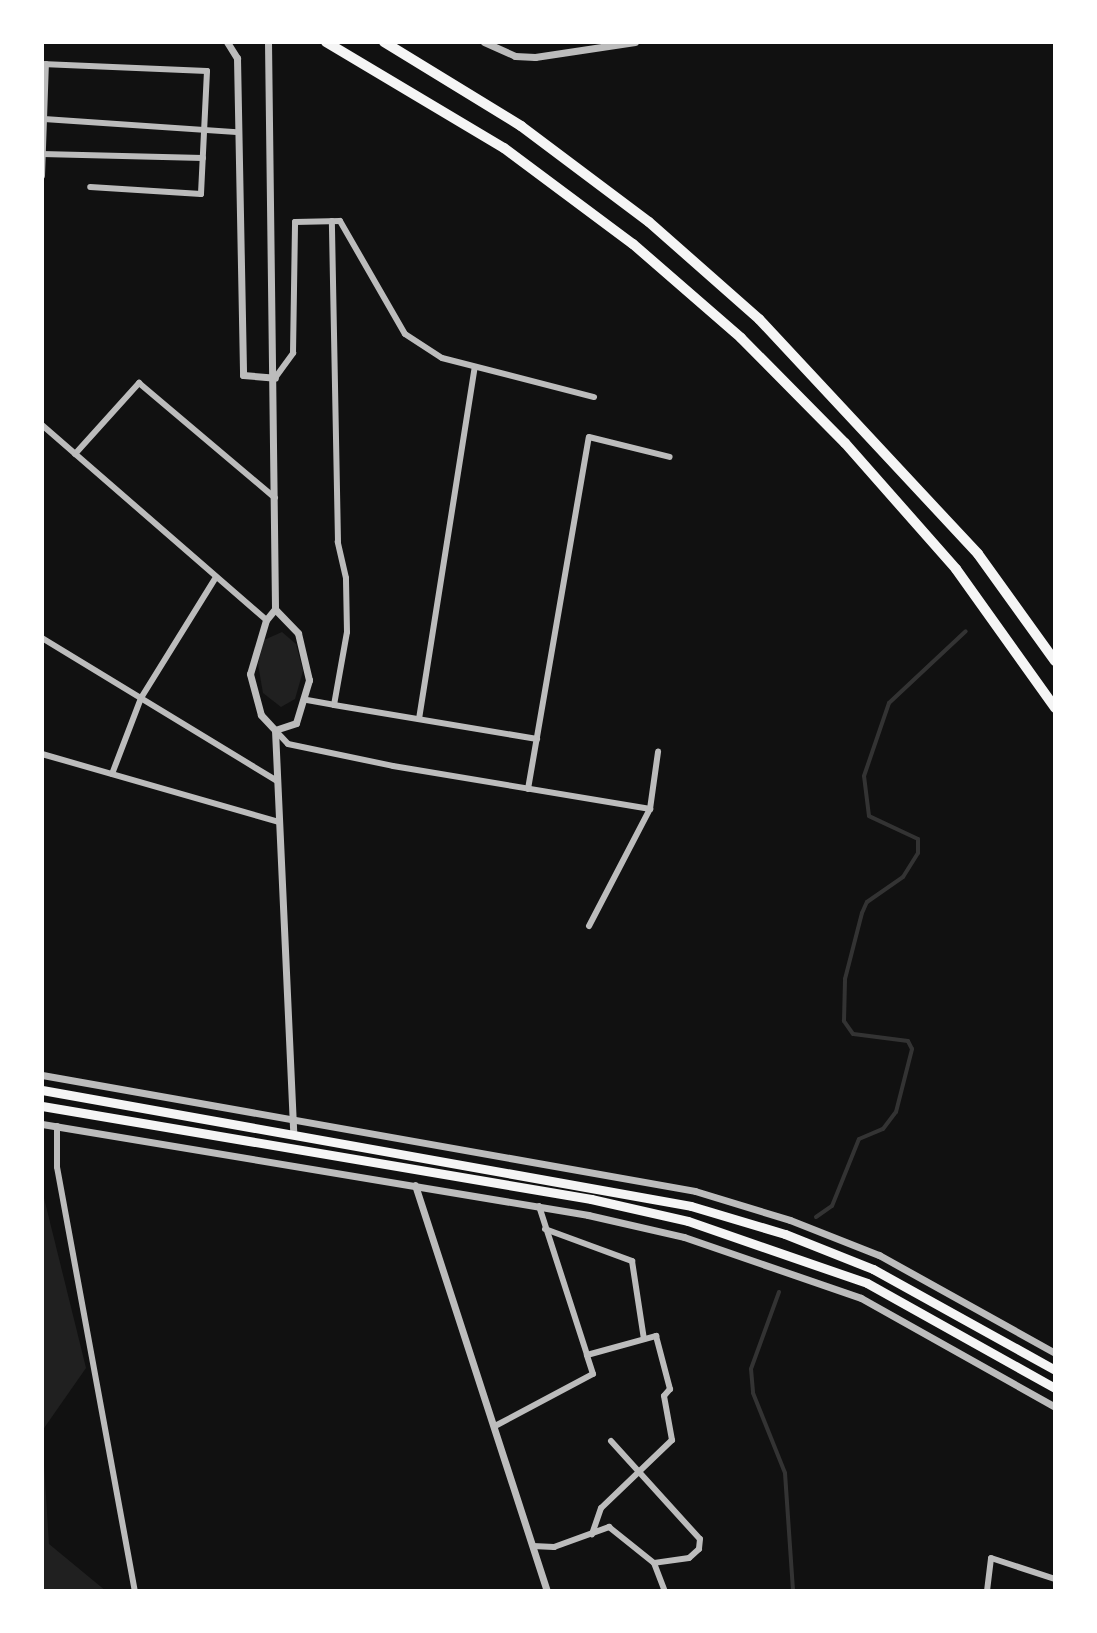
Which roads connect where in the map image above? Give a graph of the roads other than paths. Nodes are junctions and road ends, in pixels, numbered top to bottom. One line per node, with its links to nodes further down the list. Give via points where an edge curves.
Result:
1 (227, 42): 10 (street, via 237,58)
2 (268, 42): 17 (street)
3 (326, 42): 31 (highway, via 504,148 633,244 741,338 845,443 956,569)
4 (384, 42): 27 (highway, via 521,126 649,222 759,319 978,554)
5 (484, 42): 6 (street, via 515,56 535,57)
6 (635, 42)
7 (44, 64): 8 (street); 9 (street, via 207,71)
8 (44, 119): 9 (street); 11 (street)
9 (204, 130): 10 (street); 12 (street)
10 (237, 132): 17 (street, via 243,375)
11 (42, 154): 12 (street); 13 (street)
12 (203, 158): 14 (street, via 201,194)
13 (42, 176)
14 (90, 187)
15 (332, 221): 16 (street, via 340,221 405,334 442,358); 17 (street, via 295,222 293,353); 30 (street, via 338,542 346,578 347,632)
16 (475, 367): 18 (street); 32 (street)
17 (275, 378): 22 (street)
18 (594, 397)
19 (42, 425): 20 (street)
20 (75, 454): 22 (street, via 139,383); 23 (street)
21 (670, 457): 34 (street, via 589,437)
22 (275, 498): 24 (street)
23 (216, 577): 25 (street); 28 (street)
24 (275, 609): 25 (street); 29 (street, via 298,633 306,656)
25 (266, 620): 33 (street, via 250,674 261,715)
26 (42, 638): 28 (street)
27 (1055, 661)
28 (141, 698): 37 (street); 38 (street)
29 (307, 700): 30 (street); 33 (street, via 296,723)
30 (334, 705): 32 (street)
31 (1055, 708)
32 (419, 719): 34 (street)
33 (275, 730): 38 (street); 39 (street, via 288,744)
34 (537, 739): 39 (street)
35 (658, 752): 40 (street)
36 (42, 754): 37 (street)
37 (112, 774): 41 (street)
38 (277, 781): 41 (street)
39 (528, 789): 40 (street)
40 (650, 809): 42 (street)
41 (279, 822): 46 (street)
42 (589, 926)
43 (42, 1075): 46 (street)
44 (42, 1090): 49 (main road)
45 (42, 1106): 57 (main road, via 577,1196 688,1221 867,1283)
46 (292, 1118): 49 (street); 54 (street, via 597,1170 763,1212 889,1260)
47 (42, 1124): 48 (street)
48 (57, 1126): 50 (street); 66 (street, via 57,1167)
49 (293, 1133): 56 (main road, via 608,1188 785,1234 934,1299)
50 (415, 1185): 51 (street); 59 (street)
51 (539, 1206): 52 (street); 58 (street, via 684,1237 789,1270 908,1322)
52 (545, 1229): 53 (street, via 632,1261); 55 (street)
53 (644, 1339): 55 (street); 61 (street, via 656,1336 670,1389 664,1396 672,1440)
54 (1055, 1353)
55 (587, 1355): 59 (street, via 593,1374)
56 (1055, 1370)
57 (1055, 1388)
58 (1055, 1407)
59 (495, 1426): 63 (street)
60 (611, 1441): 61 (street)
61 (639, 1471): 62 (street, via 601,1508); 64 (street, via 700,1539 699,1549 689,1558)
62 (592, 1534): 63 (street, via 543,1549); 64 (street, via 609,1527)
63 (533, 1546): 67 (street)
64 (654, 1563): 68 (street)
65 (1055, 1579): 69 (street, via 991,1558)
66 (135, 1591)
67 (547, 1591)
68 (665, 1591)
69 (987, 1591)

